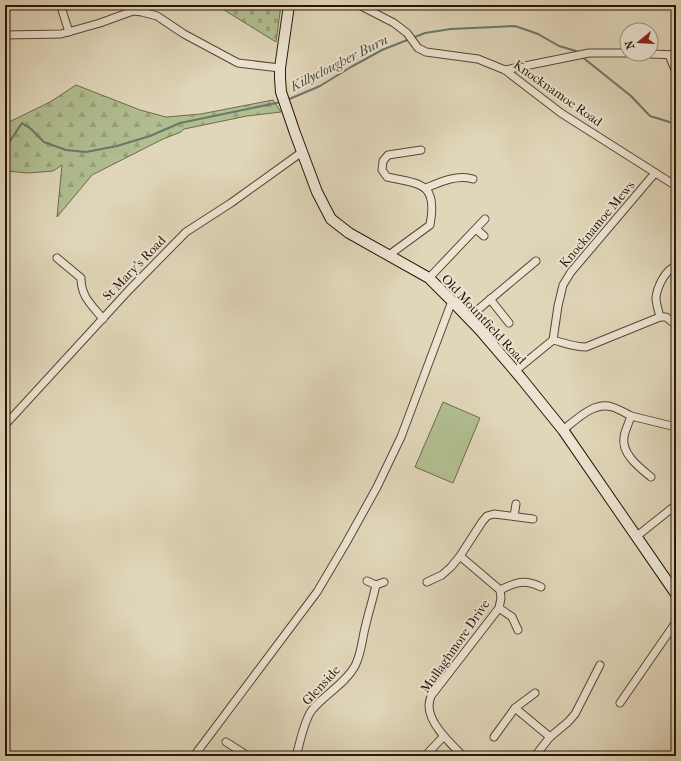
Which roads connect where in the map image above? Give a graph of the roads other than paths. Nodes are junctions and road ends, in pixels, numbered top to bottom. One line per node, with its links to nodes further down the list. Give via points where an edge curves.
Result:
1 (61, 5): 4 (street)
2 (289, 5): 9 (street, Old Mountfield Road)
3 (359, 5): 10 (street, Knocknamoe Road, via 394,23 407,33 418,48 426,52 478,59)
4 (69, 32): 5 (street, via 50,35); 9 (street, via 133,12 142,12 157,16 238,63)
5 (5, 35)
6 (619, 53): 10 (street, via 585,54)
7 (659, 54): 8 (street)
8 (673, 55): 11 (street)
9 (280, 68): 13 (street, Old Mountfield Road, via 284,101)
10 (505, 70): 14 (street, Knocknamoe Road, via 561,113)
11 (676, 72)
12 (421, 150): 17 (street, via 388,154 383,161 382,170 387,177)
13 (302, 152): 21 (street, Old Mountfield Road, via 316,192 331,219 349,233); 30 (street, St Mary's Road, via 186,232)
14 (655, 173): 16 (street, Knocknamoe Road); 33 (street, Knocknamoe Mews, via 576,266 563,285)
15 (473, 179): 17 (street, via 451,178)
16 (676, 186)
17 (426, 188): 21 (street, via 431,203 430,225)
18 (485, 219): 19 (street)
19 (476, 229): 20 (street); 25 (street)
20 (484, 236)
21 (389, 255): 25 (street, Old Mountfield Road)
22 (57, 258): 30 (street, via 81,278 84,295)
23 (536, 261): 26 (street)
24 (676, 266): 29 (street, via 659,286 656,299)
25 (429, 278): 27 (street, Old Mountfield Road)
26 (490, 299): 28 (street); 31 (street)
27 (452, 301): 28 (street, Old Mountfield Road); 65 (street, via 401,437 346,543 317,592)
28 (468, 318): 34 (street, Old Mountfield Road)
29 (660, 318): 32 (street, via 666,317); 33 (street, via 586,347 573,347)
30 (103, 319): 36 (street, St Mary's Road)
31 (509, 323)
32 (676, 325)
33 (553, 340): 34 (street)
34 (515, 371): 38 (street, Old Mountfield Road)
35 (632, 416): 37 (street); 38 (street, via 610,406 602,406 584,413); 39 (street, via 623,438 624,446 631,459)
36 (5, 425)
37 (676, 428)
38 (563, 430): 44 (street, Old Mountfield Road)
39 (652, 477)
40 (516, 504): 42 (street)
41 (676, 505): 44 (street)
42 (514, 516): 43 (street); 45 (street, via 487,516)
43 (533, 519)
44 (637, 536): 52 (street, Old Mountfield Road)
45 (460, 556): 48 (street, via 442,575); 51 (street, Mullaghmore Drive)
46 (367, 581): 49 (street)
47 (384, 582): 49 (street)
48 (427, 582)
49 (376, 586): 67 (street, Glenside, via 355,666 312,710)
50 (541, 587): 51 (street, via 524,581)
51 (500, 590): 53 (street, Mullaghmore Drive)
52 (676, 594)
53 (499, 608): 55 (street, via 512,617); 60 (street, Mullaghmore Drive, via 431,696 429,707 434,723)
54 (676, 622): 58 (street)
55 (518, 630)
56 (600, 665): 62 (street, via 575,714)
57 (535, 693): 59 (street)
58 (620, 703)
59 (515, 708): 61 (street); 62 (street)
60 (444, 736): 68 (street); 69 (street, Mullaghmore Drive)
61 (494, 737)
62 (550, 737): 70 (street)
63 (226, 742): 64 (street)
64 (239, 754): 66 (street)
65 (194, 756)
66 (248, 756)
67 (296, 756)
68 (425, 756)
69 (463, 756)
70 (535, 756)

